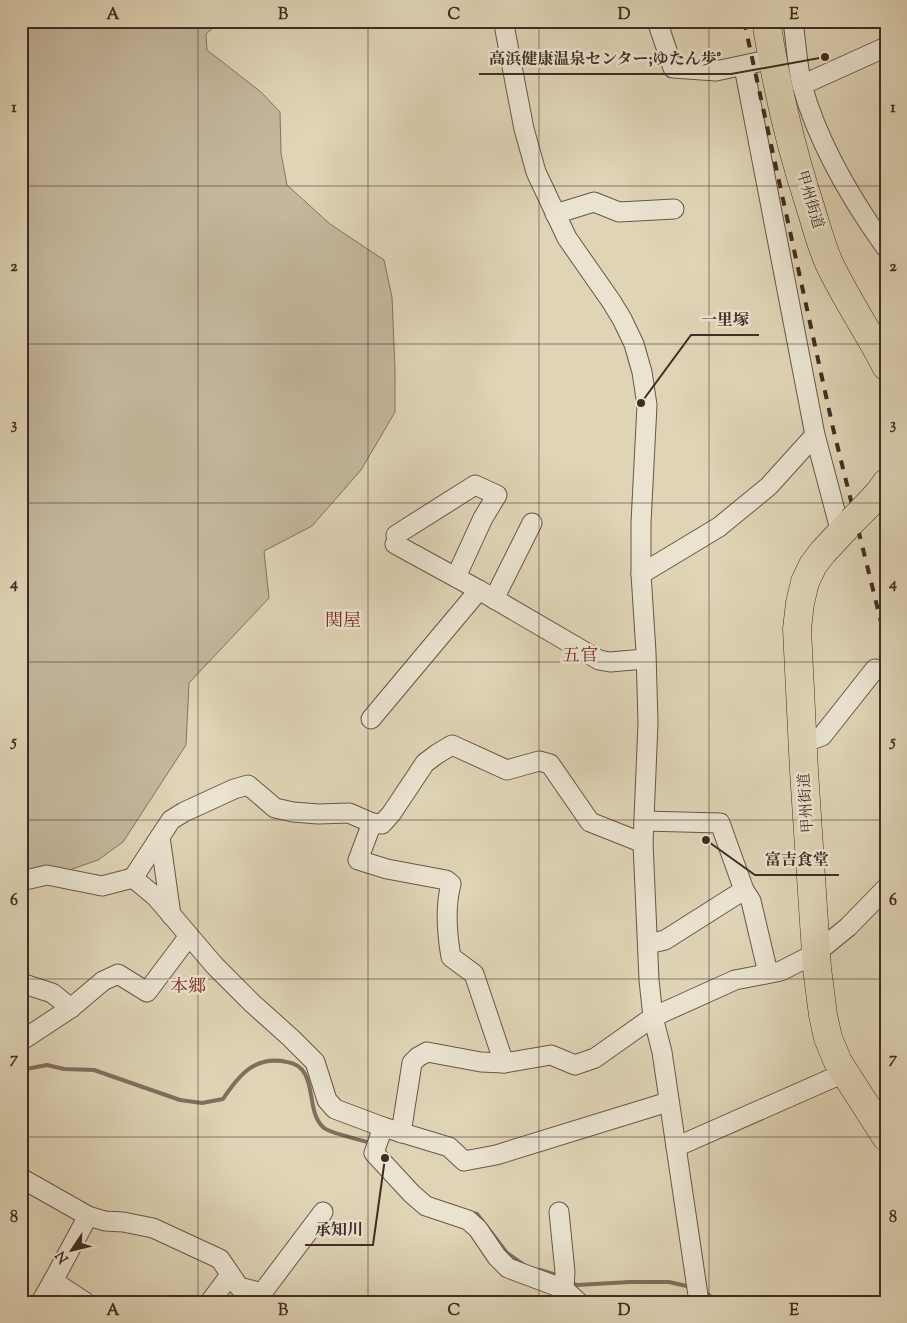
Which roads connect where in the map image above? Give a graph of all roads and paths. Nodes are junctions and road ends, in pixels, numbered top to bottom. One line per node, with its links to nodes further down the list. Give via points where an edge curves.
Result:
1 (505, 21): 10 (street, via 524,129 536,172)
2 (656, 21): 7 (street, via 673,68 716,72)
3 (766, 21): 6 (highway, 甲州街道)
4 (792, 21): 8 (street)
5 (886, 47): 8 (street)
6 (772, 59): 7 (street); 12 (highway, 甲州街道, via 802,181 828,261)
7 (744, 66): 13 (street)
8 (802, 85): 11 (street, via 837,170)
9 (674, 209): 10 (street, via 619,212 594,202)
10 (555, 214): 17 (street, via 567,238 622,319 642,372 647,404 640,523)
11 (886, 248)
12 (886, 366)
13 (815, 435): 15 (street); 17 (street, via 769,486 719,526)
14 (886, 484): 15 (highway, 甲州街道)
15 (853, 521): 23 (highway, 甲州街道, via 813,565 800,602 797,629)
16 (532, 523): 19 (street)
17 (641, 574): 20 (street)
18 (456, 577): 18 (street, via 396,540 474,485 497,495 482,518); 19 (street)
19 (486, 594): 20 (street, via 599,660); 22 (street)
20 (645, 660): 24 (street, via 648,723)
21 (875, 669): 23 (street, via 822,736)
22 (371, 719)
23 (803, 743): 35 (highway, 甲州街道)
24 (644, 821): 27 (street); 31 (street, via 720,823)
25 (372, 823): 26 (street, via 349,813 318,814 275,808 248,785 184,812 172,820); 27 (street, via 382,824 425,763 452,745 508,770 539,761 550,764 590,822); 41 (street, via 358,860 446,880 451,884 448,895 451,956 474,974)
26 (160, 837): 28 (street); 32 (street)
27 (642, 843): 34 (street)
28 (133, 878): 29 (street, via 102,886 47,875); 32 (street)
29 (21, 881)
30 (886, 888): 35 (street, via 848,927)
31 (744, 890): 34 (street, via 665,940); 36 (street, via 751,901)
32 (171, 915): 33 (street)
33 (189, 936): 38 (street, via 147,992 118,974 103,981); 45 (street, via 314,1062 327,1100 335,1109)
34 (648, 944): 39 (street)
35 (816, 953): 36 (street, via 781,971); 42 (highway, 甲州街道, via 824,1022)
36 (768, 973): 39 (street, via 735,980)
37 (21, 983): 38 (street, via 52,994)
38 (71, 1008): 40 (street)
39 (653, 1018): 41 (street, via 595,1058 575,1065 551,1055); 43 (street, via 662,1052)
40 (21, 1041)
41 (504, 1063): 45 (street, via 427,1052 418,1057 412,1063)
42 (844, 1074): 44 (highway, 甲州街道); 46 (street)
43 (668, 1102): 45 (street, via 496,1155 464,1161 450,1147); 46 (street)
44 (886, 1137)
45 (384, 1138): 53 (street, via 374,1153 426,1206 468,1220 508,1268)
46 (676, 1147): 54 (street)
47 (21, 1178): 50 (street)
48 (323, 1212): 51 (street, via 262,1293 239,1287)
49 (559, 1212): 53 (street)
50 (88, 1216): 51 (street, via 153,1228 220,1259); 52 (street)
51 (230, 1275): 57 (street)
52 (53, 1281): 55 (street); 56 (street)
53 (565, 1281): 58 (street)
54 (698, 1293)
55 (41, 1302)
56 (85, 1302)
57 (210, 1302)
58 (578, 1302)

